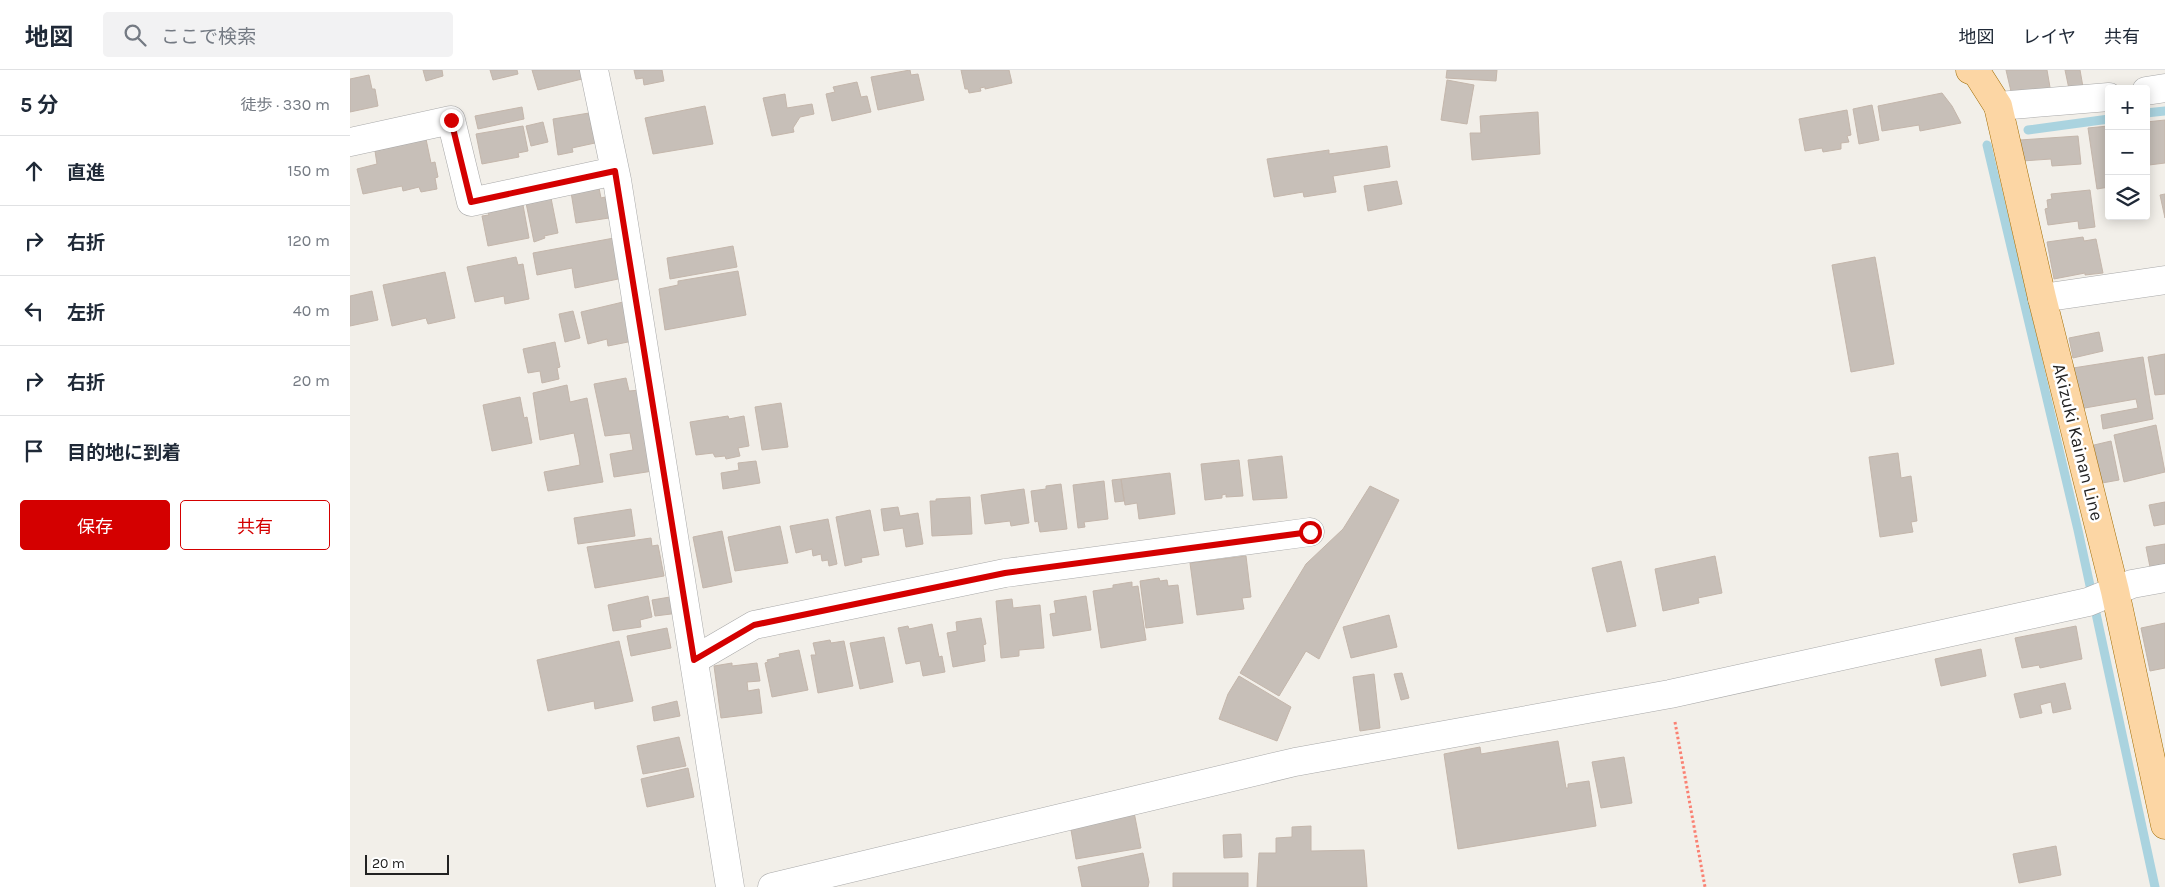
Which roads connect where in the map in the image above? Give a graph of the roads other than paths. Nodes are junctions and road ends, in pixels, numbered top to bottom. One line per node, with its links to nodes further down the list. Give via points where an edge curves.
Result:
1 (594, 70): 8 (street)
2 (1970, 70): 6 (main road, Akizuki Kainan Line, via 1977,74)
3 (2165, 88): 4 (street)
4 (2150, 90)
5 (2105, 97): 6 (street)
6 (1998, 106): 10 (main road, Akizuki Kainan Line)
7 (350, 142): 8 (street, via 451,120 471,202)
8 (615, 171): 14 (street)
9 (2165, 280): 10 (street)
10 (2042, 298): 13 (main road, Akizuki Kainan Line)
11 (1310, 532): 14 (street, via 986,577 754,625)
12 (2165, 578): 13 (street)
13 (2115, 591): 15 (main road, Akizuki Kainan Line); 17 (street, via 2088,602 1670,694 1295,762)
14 (694, 660): 16 (street)
15 (2165, 824)
16 (730, 887)
17 (772, 887)

